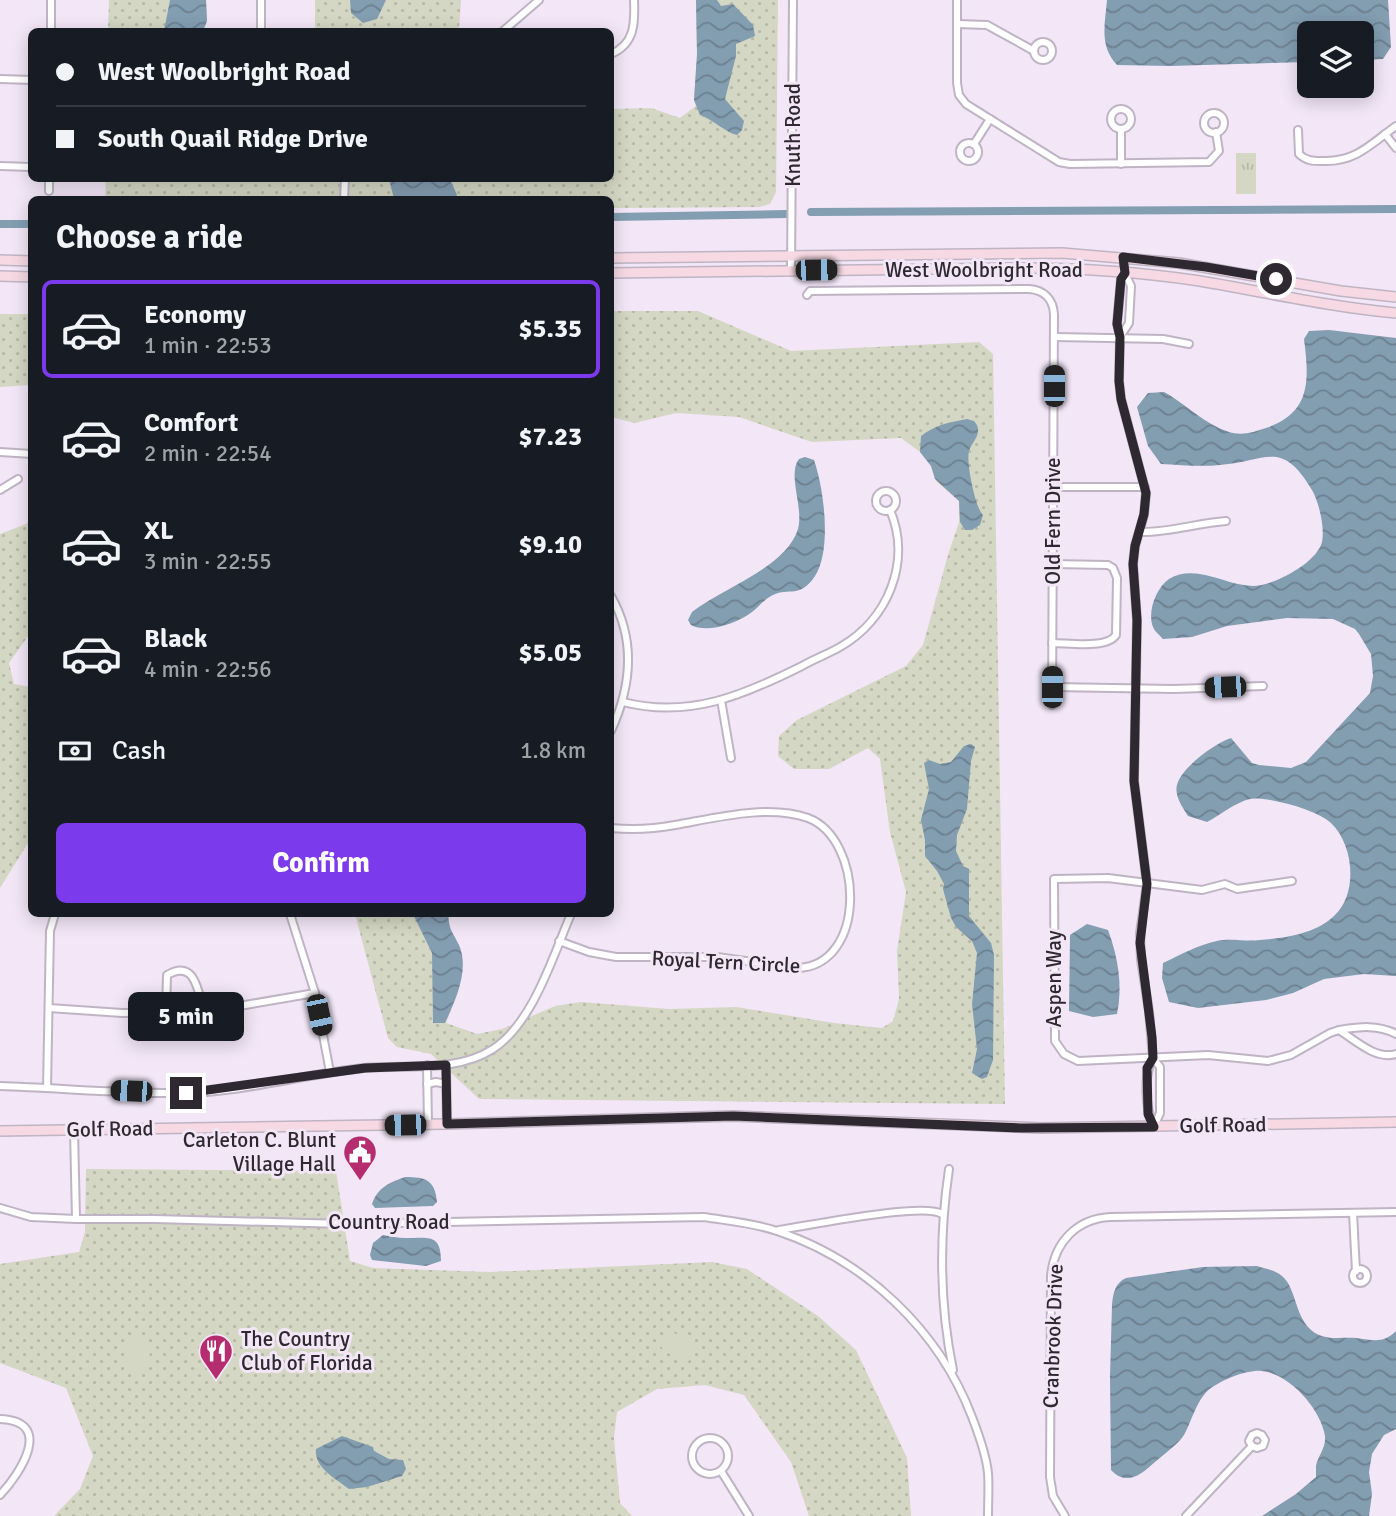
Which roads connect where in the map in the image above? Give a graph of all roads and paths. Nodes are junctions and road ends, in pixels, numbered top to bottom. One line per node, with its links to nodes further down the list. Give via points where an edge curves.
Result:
1 (51, 0): 8 (street)
2 (261, 0): 9 (street)
3 (539, 0): 10 (street)
4 (634, 0): 12 (street, via 631,37)
5 (793, 0): 28 (street, Knuth Road)
6 (957, 0): 7 (street)
7 (957, 24): 11 (street, via 986,25); 15 (street, via 957,89 967,104)
8 (51, 28)
9 (261, 28)
10 (507, 28)
11 (1034, 51)
12 (614, 52)
13 (0, 79): 14 (street)
14 (28, 80)
15 (990, 119): 21 (street); 23 (street, via 1059,162)
16 (1396, 126): 20 (street)
17 (1121, 130): 23 (street)
18 (1298, 130): 20 (street, via 1299,154 1313,162 1348,159)
19 (1216, 132): 23 (street, via 1219,151 1204,163)
20 (1385, 134): 22 (street)
21 (974, 144)
22 (1396, 148)
23 (1121, 164)
24 (0, 166): 25 (street)
25 (28, 167)
26 (49, 182): 27 (street)
27 (49, 191)
28 (792, 256): 29 (main road, West Woolbright Road, via 1035,252); 30 (main road, West Woolbright Road); 33 (street, Knuth Road)
29 (1123, 257): 35 (street); 39 (main road, West Woolbright Road)
30 (614, 258)
31 (0, 260): 32 (main road)
32 (28, 261)
33 (791, 271): 34 (main road, West Woolbright Road); 35 (main road, West Woolbright Road, via 1038,268)
34 (614, 273)
35 (1125, 273): 40 (main road, West Woolbright Road); 42 (street, via 1117,324); 42 (street, via 1131,286 1129,323)
36 (0, 276): 37 (main road)
37 (28, 277)
38 (807, 295): 41 (street, Old Fern Drive, via 810,291 1034,289 1052,303)
39 (1396, 297)
40 (1396, 313)
41 (1054, 337): 42 (street); 47 (street, Old Fern Drive)
42 (1120, 337): 43 (street); 48 (street, via 1121,399)
43 (1189, 344)
44 (0, 452): 45 (street)
45 (28, 454)
46 (18, 479): 49 (street)
47 (1053, 487): 48 (street); 53 (street, Old Fern Drive)
48 (1144, 487): 52 (street, via 1146,504)
49 (0, 490)
50 (890, 510): 59 (street, via 897,532 897,570 874,617 842,646 759,687)
51 (1226, 521): 52 (street)
52 (1139, 532): 58 (street, via 1133,564)
53 (1053, 565): 55 (street, Old Fern Drive); 55 (street, via 1108,565 1117,578 1113,639)
54 (614, 603): 60 (street, via 626,643)
55 (1052, 643): 57 (street, Old Fern Drive)
56 (1263, 686): 58 (street)
57 (1052, 687): 58 (street); 61 (street, Old Fern Drive)
58 (1136, 688): 66 (street, via 1134,781)
59 (721, 699): 60 (street, via 670,709); 63 (street)
60 (624, 702): 62 (street)
61 (1052, 705)
62 (614, 724)
63 (731, 758)
64 (614, 828): 70 (street, Royal Tern Circle, via 652,828 743,814 789,814 812,820 832,836 845,863 849,906 839,944 823,961 797,968 718,957 615,957)
65 (1292, 881): 66 (street, via 1237,889 1225,884 1202,890)
66 (1147, 884): 78 (street, via 1140,943); 78 (street, Aspen Way, via 1108,878 1054,879 1055,1041 1064,1054 1078,1061)
67 (54, 917): 72 (street)
68 (291, 917): 71 (street)
69 (570, 917): 70 (street)
70 (559, 941): 80 (street, via 512,1032 481,1055)
71 (314, 993): 73 (street); 81 (street)
72 (49, 1008): 74 (street); 85 (street)
73 (204, 1012): 74 (street); 74 (street, via 193,976 176,970 167,975)
74 (166, 1013)
75 (1339, 1030): 76 (street, via 1384,1027); 77 (street, via 1377,1054); 78 (street, via 1292,1055 1268,1061 1208,1055)
76 (1396, 1034)
77 (1396, 1054)
78 (1153, 1058): 89 (street, via 1147,1068 1148,1114); 89 (street, via 1160,1067 1160,1114)
79 (427, 1065): 80 (street); 81 (street); 82 (street)
80 (446, 1065): 83 (street)
81 (330, 1072): 85 (street, via 186,1093)
82 (427, 1084): 83 (street); 87 (street)
83 (446, 1084): 88 (street)
84 (0, 1086): 85 (street)
85 (47, 1088)
86 (1396, 1122): 89 (main road, Golf Road)
87 (428, 1124): 88 (main road, Golf Road); 91 (main road, Golf Road)
88 (447, 1124): 89 (main road, Golf Road, via 733,1116 1021,1128)
89 (1154, 1127)
90 (0, 1130): 91 (main road, Golf Road)
91 (74, 1130): 97 (street)
92 (949, 1169): 96 (street)
93 (0, 1208): 97 (street, Country Road, via 31,1217)
94 (1396, 1212): 95 (street, Cranbrook Drive)
95 (1353, 1213): 99 (street); 107 (street, Cranbrook Drive, via 1110,1217 1091,1220 1070,1233 1056,1254 1051,1276 1050,1477 1053,1496)
96 (942, 1214): 98 (street, Country Road, via 852,1217); 100 (street, via 944,1326)
97 (76, 1220): 98 (street, Country Road, via 345,1224 704,1217)
98 (777, 1231): 100 (street, Country Road, via 828,1253 886,1293 918,1326)
99 (1356, 1271)
100 (954, 1375): 106 (street, via 984,1453)
101 (0, 1419): 104 (street, via 19,1424 30,1440 24,1462)
102 (1252, 1446): 108 (street)
103 (721, 1471): 103 (street, via 728,1459 725,1446 713,1438 700,1441 692,1453 695,1466 707,1474); 105 (street)
104 (0, 1495)
105 (749, 1516)
106 (988, 1516)
107 (1065, 1516)
108 (1186, 1516)

